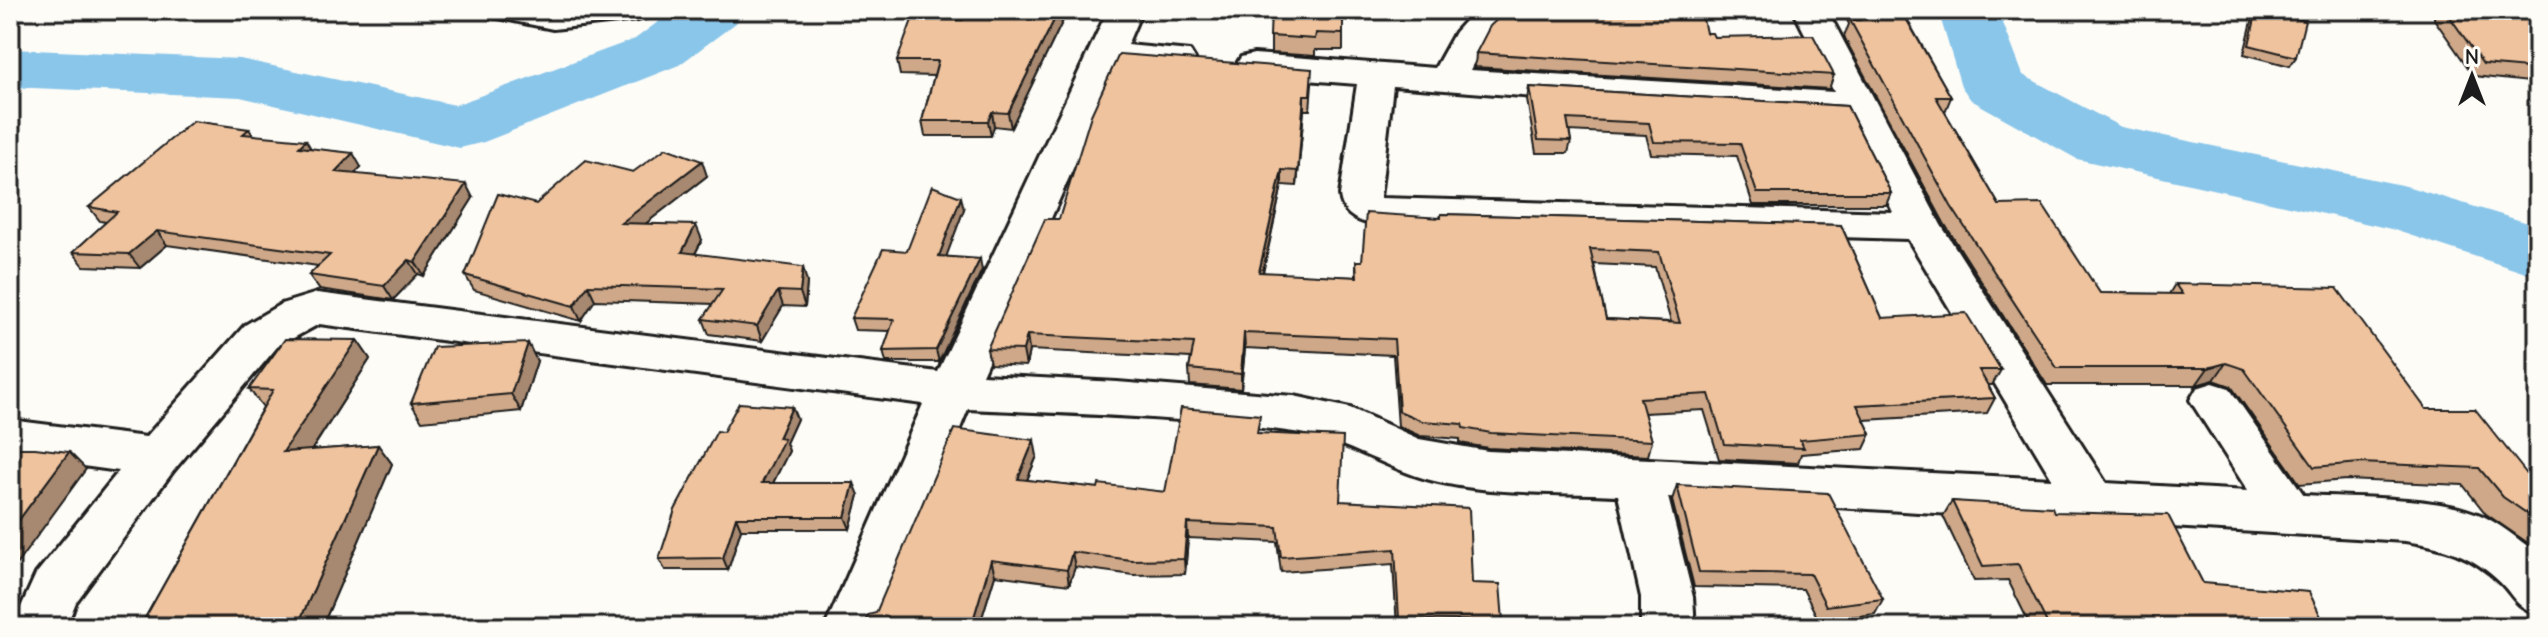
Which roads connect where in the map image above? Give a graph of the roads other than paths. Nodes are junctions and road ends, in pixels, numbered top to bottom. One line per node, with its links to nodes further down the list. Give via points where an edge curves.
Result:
1 (506, 10): 2 (street, via 553,19)
2 (637, 10)
3 (1125, 10): 6 (street)
4 (1500, 10): 8 (street, via 1471,30)
5 (1810, 10): 9 (street)
6 (1104, 54): 7 (street); 11 (street)
7 (1376, 75): 8 (street); 10 (street, via 1360,195 1370,211)
8 (1447, 80): 9 (street)
9 (1856, 104): 10 (street)
10 (1921, 226): 16 (street)
11 (952, 391): 14 (street, via 317,308 261,336); 15 (street, via 1294,414 1333,421 1442,464); 20 (street)
12 (2213, 400): 17 (street)
13 (10, 438): 14 (street)
14 (157, 457): 19 (street, via 55,590)
15 (1639, 479): 16 (street); 21 (street, via 1667,597)
16 (2092, 502): 17 (street)
17 (2291, 515): 18 (street, via 2464,530 2518,567)
18 (2538, 592)
19 (39, 627)
20 (852, 627)
21 (1668, 627)

